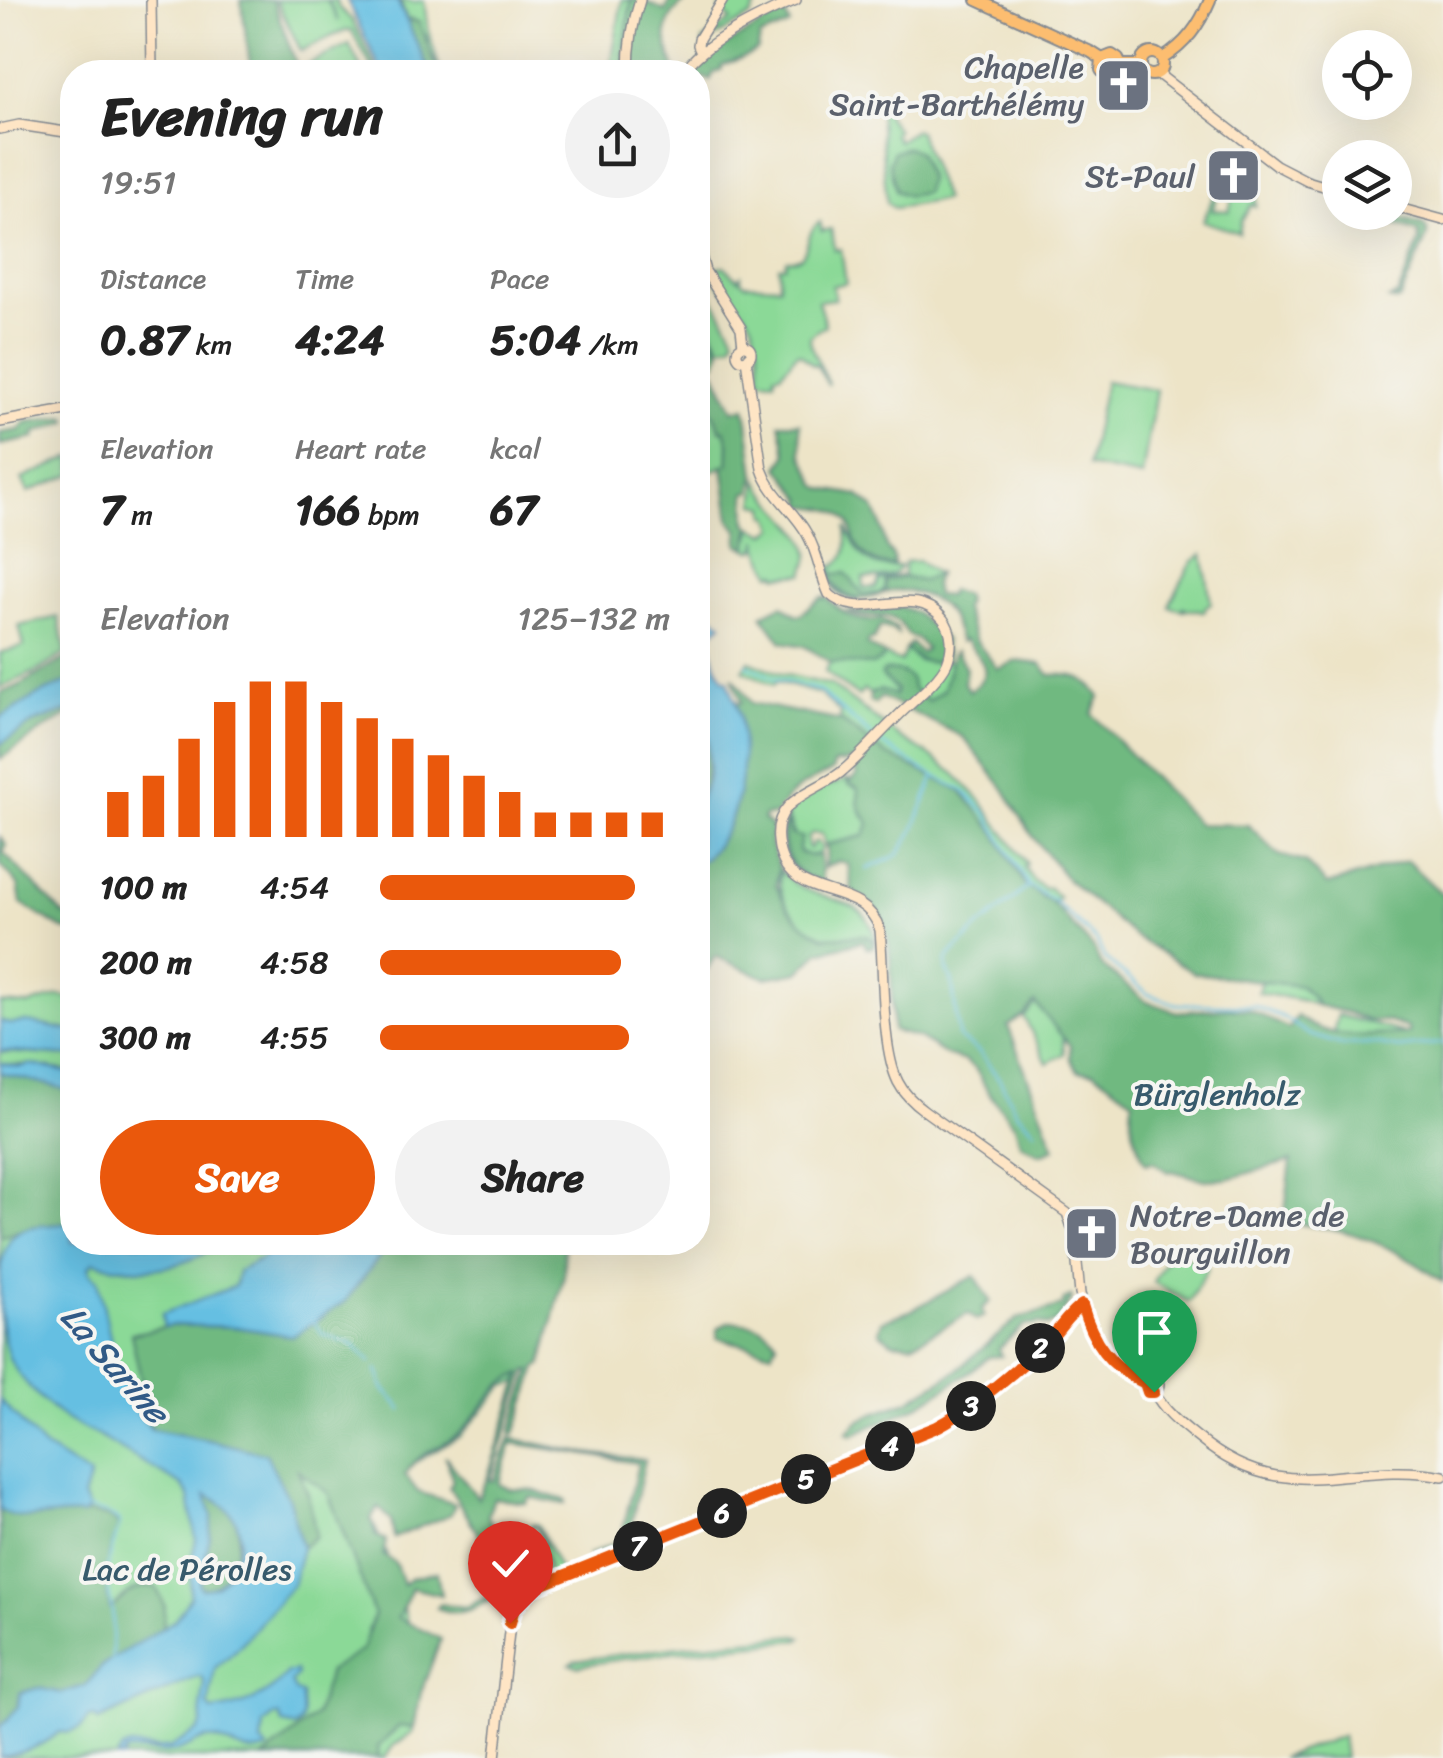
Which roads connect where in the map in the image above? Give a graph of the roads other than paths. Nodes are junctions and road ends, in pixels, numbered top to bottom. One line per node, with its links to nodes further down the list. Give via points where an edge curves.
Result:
1 (151, 0): 9 (main road)
2 (640, 0): 10 (main road)
3 (723, 0): 7 (main road, via 700,39)
4 (796, 0): 7 (main road)
5 (977, 0): 12 (main road, via 1102,60 1115,56 1121,65)
6 (1210, 0): 8 (main road, via 1188,39)
7 (701, 52): 11 (main road)
8 (1162, 59): 12 (main road, via 1147,54); 13 (main road)
9 (152, 60)
10 (630, 60)
11 (692, 60)
12 (1140, 65): 13 (main road, via 1146,74)
13 (1158, 74): 16 (main road, via 1266,158)
14 (0, 129): 15 (main road)
15 (60, 131)
16 (1322, 186)
17 (1412, 212): 18 (main road)
18 (1443, 220)
19 (710, 279): 22 (main road, via 740,328 743,346 737,353 746,359 763,473 808,536 826,587 836,600 858,606 922,603 946,622 951,639 936,677 837,775 786,810 777,840 786,866 811,887 860,902 877,920 897,1080 960,1137 1065,1210)
20 (60, 411): 21 (main road)
21 (0, 422)
22 (1082, 1305): 23 (main road, via 1099,1347 1130,1376 1156,1380 1154,1392 1166,1409 1235,1464 1282,1478); 24 (main road, via 956,1418 527,1591 510,1623)
23 (1443, 1476)
24 (494, 1758)

